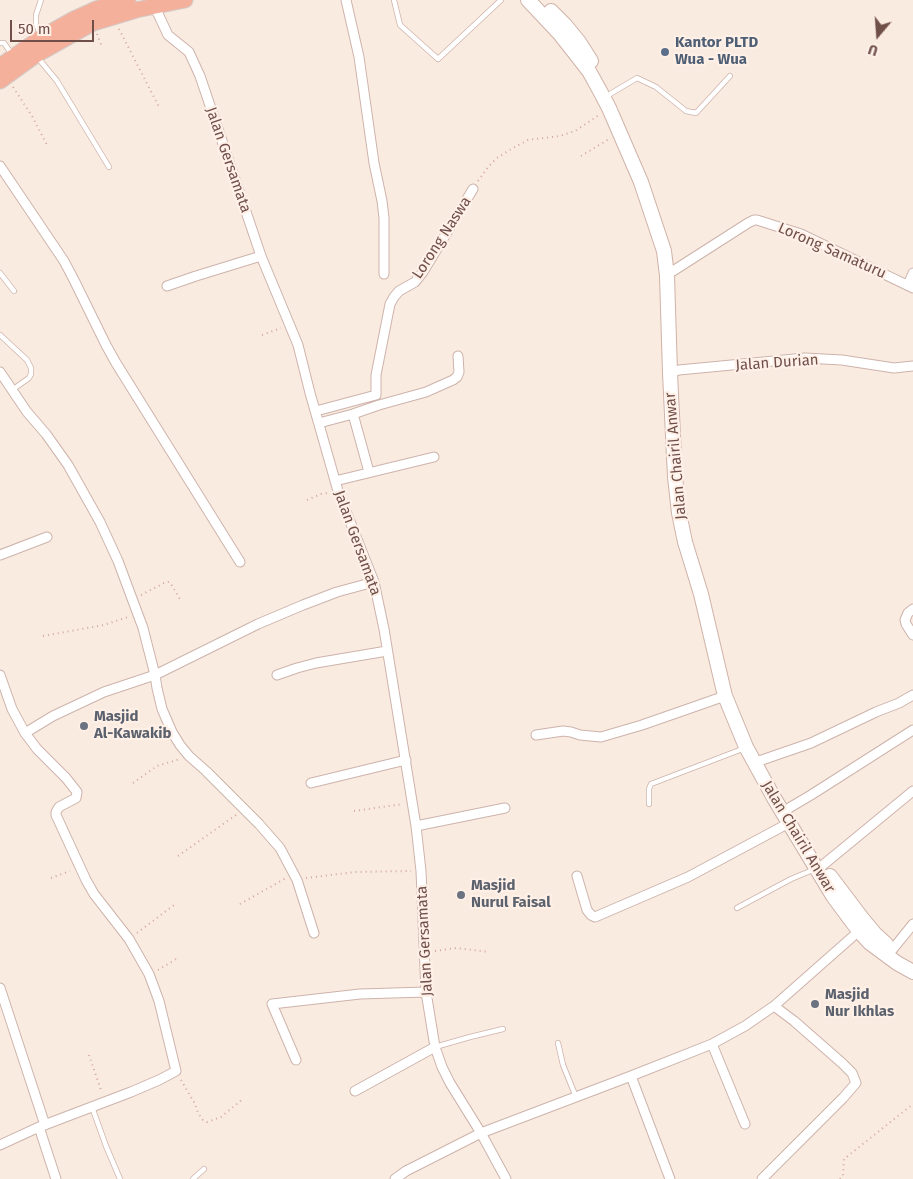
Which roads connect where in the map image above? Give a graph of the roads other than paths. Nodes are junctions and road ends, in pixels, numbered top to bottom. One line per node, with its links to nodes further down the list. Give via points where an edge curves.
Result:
1 (41, 0): 11 (lane, via 36,24)
2 (128, 0): 11 (highway, via 74,19)
3 (185, 0): 8 (highway)
4 (346, 0): 23 (street, via 359,57 382,201)
5 (394, 0): 6 (lane, via 400,25 438,58)
6 (501, 0)
7 (528, 0): 9 (main road, Jalan Chairil Anwar)
8 (153, 3): 11 (highway, via 93,23); 19 (street, Jalan Gersamata, via 168,35 189,52 194,62)
9 (544, 8): 15 (main road, Jalan Chairil Anwar, via 579,42)
10 (0, 43): 12 (lane, via 4,43)
11 (42, 46): 12 (highway); 13 (highway); 17 (lane, via 57,81)
12 (14, 57): 13 (highway)
13 (2, 74)
14 (730, 76): 15 (lane, via 696,113 686,111 656,87 638,78)
15 (608, 100): 20 (main road, Jalan Chairil Anwar, via 628,129 646,176 668,246); 31 (main road, Jalan Chairil Anwar, via 664,251)
16 (0, 166): 43 (street, via 64,261 116,363)
17 (110, 167)
18 (473, 189): 33 (street, Lorong Naswa, via 423,272 415,282 399,291 390,304 376,374)
19 (261, 256): 24 (street); 35 (street, Jalan Gersamata, via 298,345)
20 (672, 271): 25 (street, Lorong Samaturu, via 757,220 801,234); 31 (main road, Jalan Chairil Anwar)
21 (0, 272): 26 (lane)
22 (913, 273): 25 (street)
23 (384, 274)
24 (167, 286)
25 (910, 287)
26 (14, 292)
27 (0, 335): 32 (lane, via 27,360 30,368 29,378)
28 (458, 356): 34 (street, via 456,378 426,392)
29 (913, 366): 31 (street, Jalan Durian, via 894,368 804,358)
30 (0, 372): 32 (street)
31 (674, 372): 52 (main road, Jalan Chairil Anwar, via 675,477 680,513); 58 (main road, Jalan Chairil Anwar, via 682,481 690,537 730,692)
32 (12, 390): 49 (street, via 68,465 100,522 138,614)
33 (376, 395): 34 (street, Lorong Naswa); 35 (street)
34 (379, 405): 36 (street)
35 (316, 411): 37 (street, Jalan Gersamata)
36 (353, 414): 37 (street); 39 (street)
37 (319, 422): 40 (street, Jalan Gersamata)
38 (434, 457): 39 (street)
39 (370, 472): 40 (street)
40 (335, 481): 44 (street, Jalan Gersamata)
41 (47, 537): 42 (street)
42 (0, 555)
43 (240, 562)
44 (374, 582): 47 (street, Jalan Gersamata); 49 (street, via 337,592 276,616)
45 (913, 609): 46 (street, via 905,620)
46 (913, 635)
47 (387, 651): 50 (street, via 316,663); 57 (street, Jalan Gersamata)
48 (0, 675): 54 (street)
49 (155, 675): 54 (street, via 104,692); 71 (street, via 162,709 180,745 280,848 296,876)
50 (277, 675)
51 (913, 695): 58 (street, via 811,743)
52 (725, 696): 55 (street, via 601,737 563,731); 56 (main road, Jalan Chairil Anwar)
53 (913, 730): 63 (street)
54 (25, 733): 86 (street, via 77,792 76,798 56,812 94,894 120,926 149,974 176,1071)
55 (536, 735)
56 (746, 747): 61 (lane, via 651,784); 64 (main road, Jalan Chairil Anwar)
57 (406, 760): 59 (street); 65 (street, Jalan Gersamata)
58 (759, 760): 63 (main road, Jalan Chairil Anwar)
59 (311, 783)
60 (913, 791): 66 (street)
61 (649, 804)
62 (505, 808): 65 (street)
63 (789, 808): 66 (main road, Jalan Chairil Anwar)
64 (789, 823): 66 (main road, Jalan Chairil Anwar); 67 (street, via 688,877 597,916 592,916 587,910)
65 (416, 826): 76 (street, Jalan Gersamata)
66 (820, 867): 68 (lane); 70 (main road, Jalan Chairil Anwar, via 833,896); 72 (main road, Jalan Chairil Anwar)
67 (577, 876)
68 (737, 908)
69 (913, 924): 72 (street)
70 (859, 931): 74 (main road, Jalan Chairil Anwar, via 886,956); 77 (street)
71 (314, 933)
72 (892, 950): 73 (main road, Jalan Chairil Anwar)
73 (913, 964)
74 (913, 972)
75 (0, 988): 88 (street)
76 (426, 992): 81 (street, Jalan Gersamata); 82 (street, via 360,994 272,1004)
77 (774, 1006): 80 (street); 98 (street, via 842,1063 856,1083)
78 (503, 1029): 81 (lane)
79 (558, 1043): 85 (lane, via 563,1066)
80 (712, 1044): 83 (street); 87 (street)
81 (435, 1047): 84 (street); 89 (street, Jalan Gersamata, via 450,1083)
82 (296, 1060)
83 (631, 1076): 85 (street); 97 (street)
84 (355, 1091)
85 (576, 1097): 89 (street)
86 (92, 1107): 88 (street); 93 (lane)
87 (745, 1124)
88 (42, 1126): 90 (street); 92 (street)
89 (481, 1133): 95 (street); 96 (street, Jalan Gersamata)
90 (0, 1146)
91 (204, 1169): 94 (lane)
92 (56, 1179)
93 (120, 1179)
94 (193, 1179)
95 (394, 1179)
96 (506, 1179)
97 (670, 1179)
98 (762, 1179)

